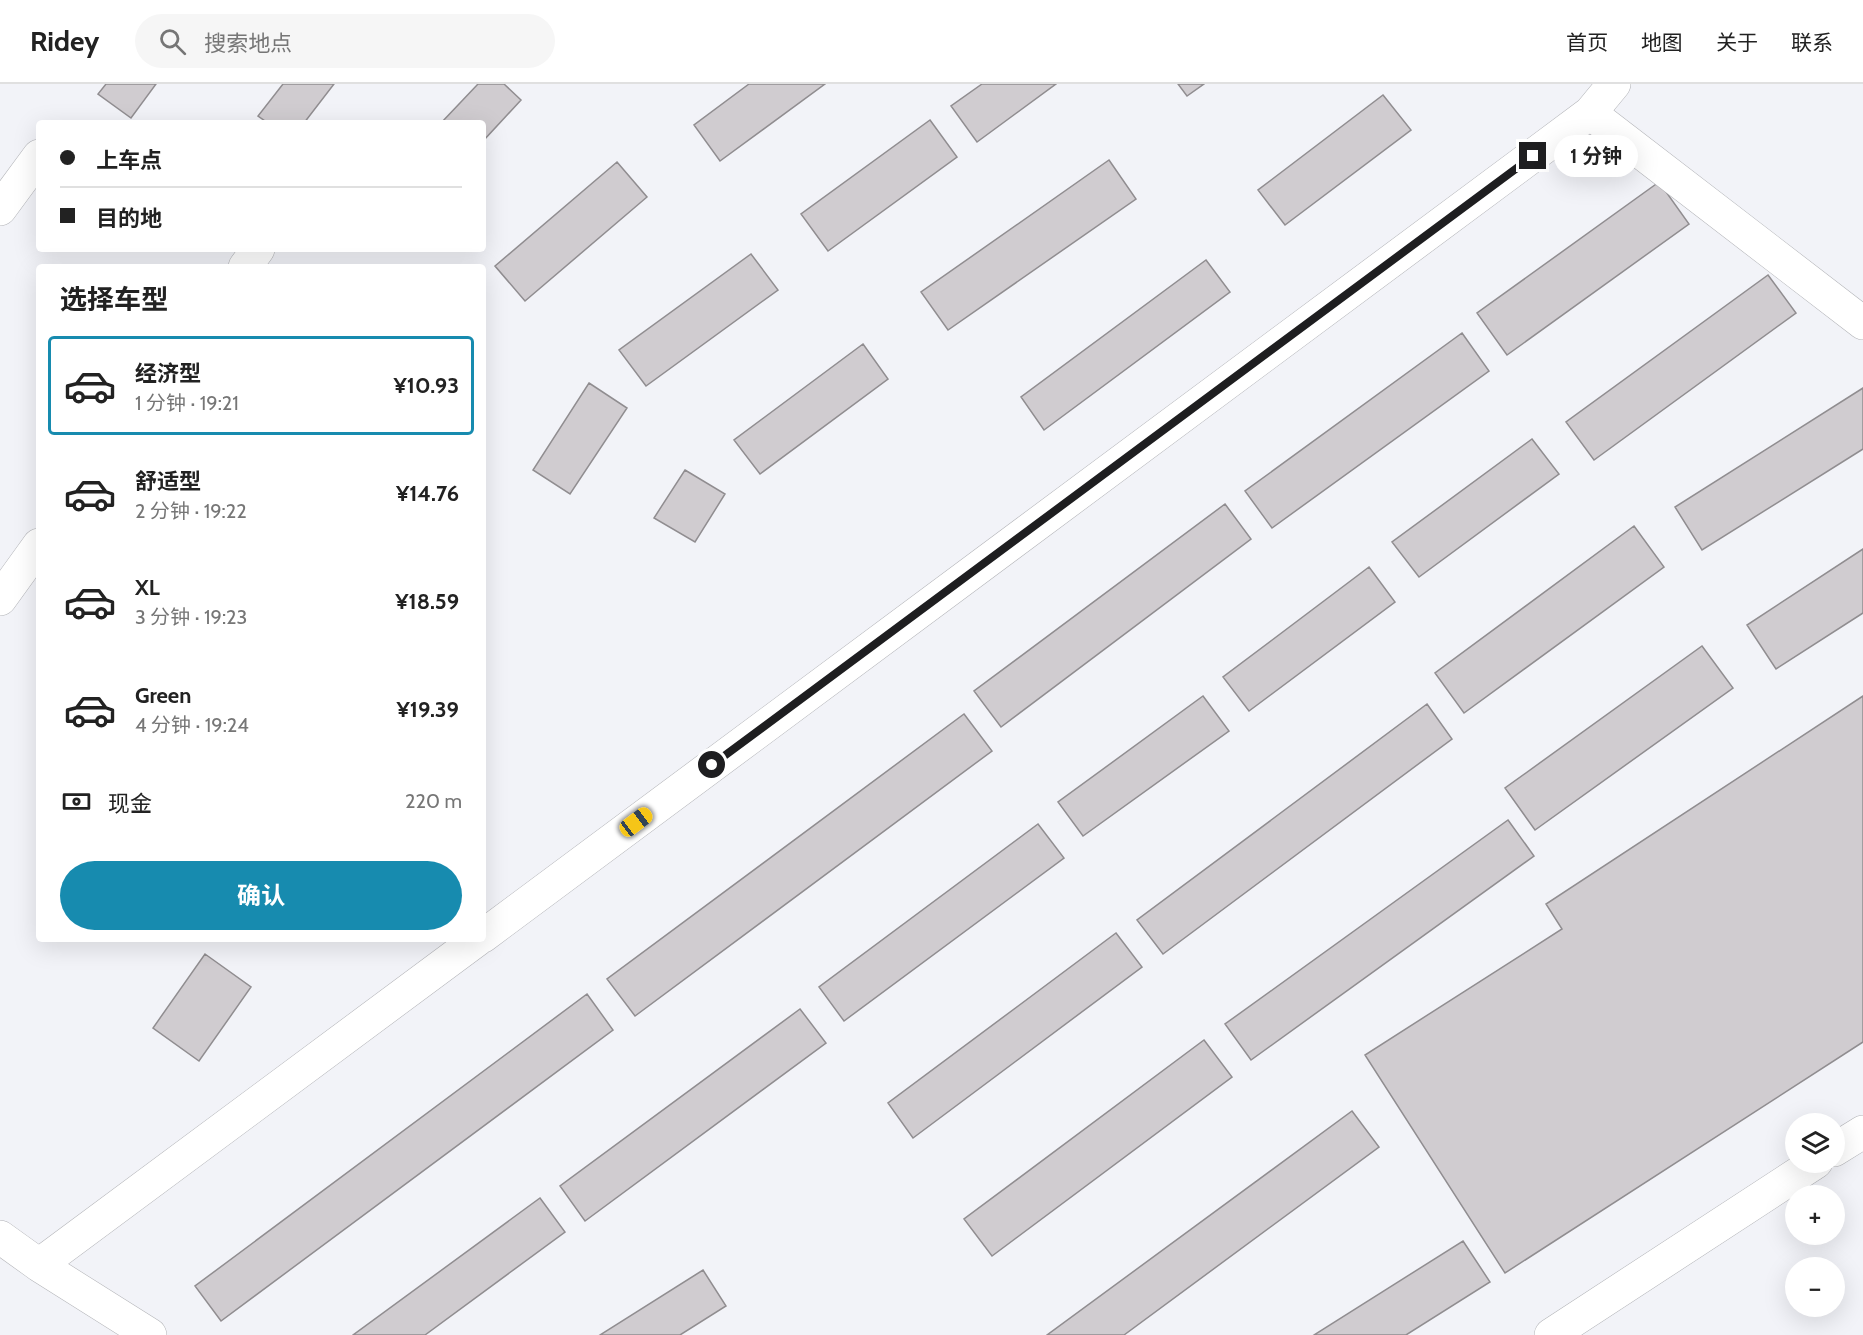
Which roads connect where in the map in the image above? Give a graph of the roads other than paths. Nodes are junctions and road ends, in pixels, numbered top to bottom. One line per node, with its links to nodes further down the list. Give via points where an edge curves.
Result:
1 (1614, 84): 2 (street)
2 (1590, 113): 5 (street); 8 (street)
3 (36, 160): 4 (street)
4 (0, 209)
5 (1863, 323)
6 (36, 549): 7 (street)
7 (0, 599)
8 (486, 934)
9 (474, 942): 14 (street)
10 (1863, 1132): 11 (street)
11 (1845, 1143)
12 (1799, 1173): 16 (street)
13 (0, 1237): 14 (street)
14 (39, 1265): 15 (street)
15 (150, 1335)
16 (1551, 1335)

